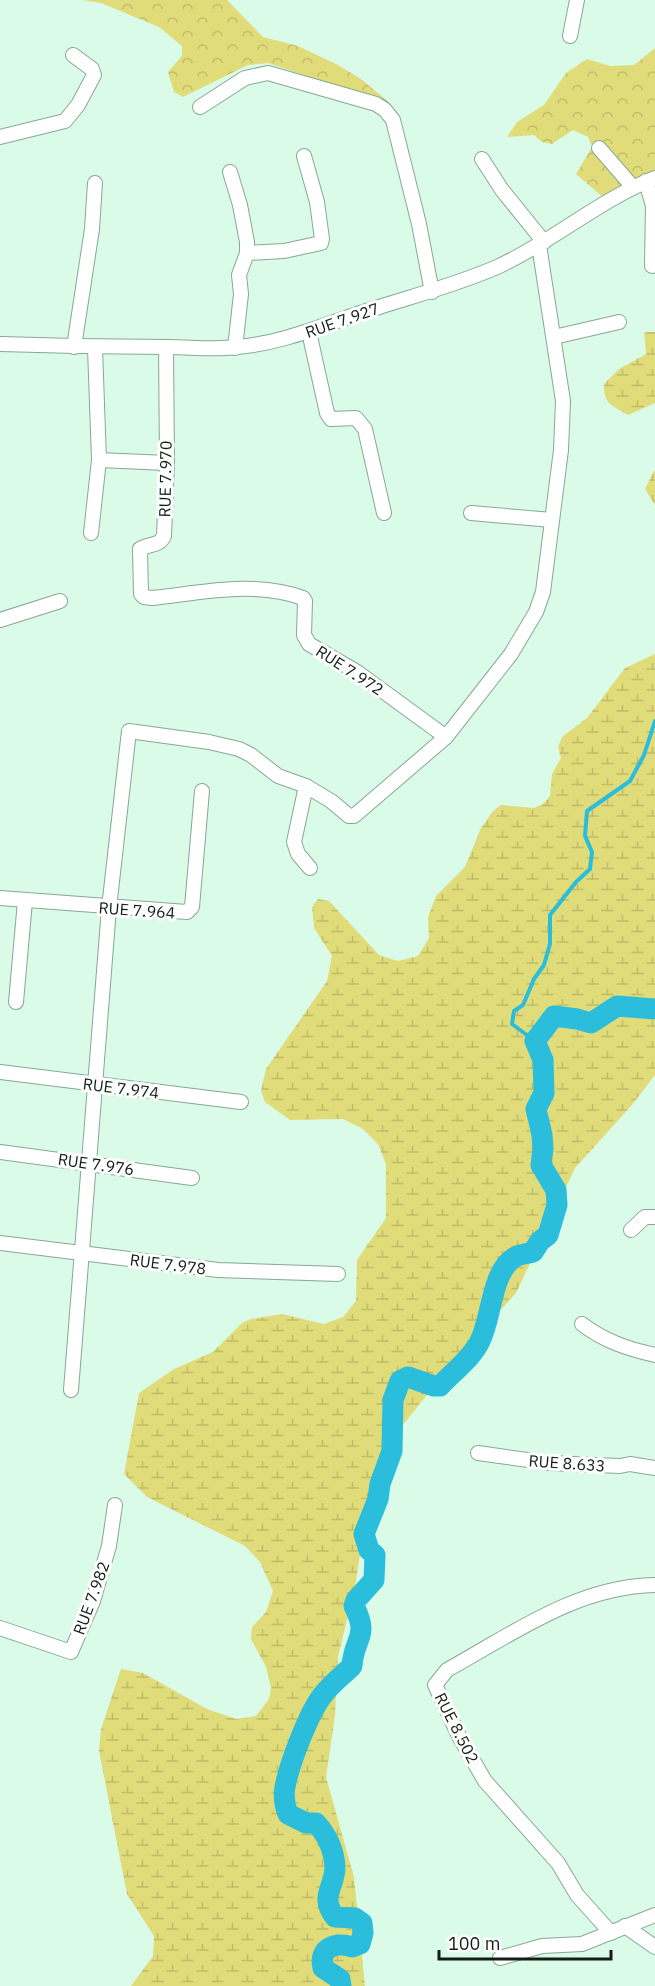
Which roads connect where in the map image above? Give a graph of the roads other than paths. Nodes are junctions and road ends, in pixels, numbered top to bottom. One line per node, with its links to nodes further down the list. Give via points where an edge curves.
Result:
1 (577, 0): 2 (street)
2 (570, 36)
3 (73, 55): 5 (street, via 94,75 70,117 58,124)
4 (200, 107): 16 (street, via 245,78 268,73 376,104 385,110 393,120)
5 (0, 136)
6 (599, 148): 12 (street)
7 (304, 156): 14 (street, via 317,202 321,243)
8 (482, 159): 13 (street)
9 (230, 172): 14 (street, via 246,233)
10 (651, 179): 12 (street, RUE 7.927); 15 (street)
11 (95, 183): 21 (street, via 92,230)
12 (632, 186): 13 (street, RUE 7.927)
13 (542, 243): 16 (street, RUE 7.927, via 497,267); 19 (street)
14 (247, 253): 24 (street, via 239,275 241,294)
15 (652, 266)
16 (432, 292): 18 (street, RUE 7.927)
17 (619, 322): 19 (street)
18 (309, 332): 24 (street, RUE 7.927); 27 (street, via 331,419 356,418 365,429)
19 (554, 337): 29 (street, via 563,401)
20 (0, 344): 21 (street, RUE 7.927)
21 (74, 346): 23 (street, RUE 7.927)
22 (166, 347): 23 (street, RUE 7.927); 24 (street, RUE 7.927); 26 (street, RUE 7.970)
23 (95, 348): 25 (street)
24 (234, 348)
25 (99, 460): 26 (street); 30 (street)
26 (167, 463): 31 (street, RUE 7.970, via 164,536 161,542 140,549)
27 (384, 513)
28 (471, 513): 29 (street)
29 (552, 520): 34 (street, via 537,612 500,670)
30 (91, 533)
31 (141, 594): 34 (street, RUE 7.972, via 152,598 234,589 303,598 304,635 309,644 357,672)
32 (60, 601): 33 (street)
33 (0, 620)
34 (446, 737): 35 (street, via 354,816)
35 (306, 786): 37 (street, via 294,842); 40 (street, via 278,776 239,749 129,731)
36 (202, 791): 40 (street, RUE 7.964, via 192,907 182,913)
37 (310, 868)
38 (0, 898): 39 (street, RUE 7.964)
39 (25, 901): 40 (street, RUE 7.964); 41 (street)
40 (109, 908): 43 (street)
41 (16, 1002)
42 (0, 1072): 43 (street, RUE 7.974)
43 (94, 1084): 44 (street, RUE 7.974); 46 (street)
44 (241, 1102)
45 (0, 1152): 46 (street, RUE 7.976)
46 (88, 1163): 47 (street, RUE 7.976); 51 (street)
47 (192, 1178)
48 (655, 1217): 49 (street, via 645,1217)
49 (631, 1230)
50 (0, 1243): 51 (street, RUE 7.978)
51 (81, 1252): 52 (street, RUE 7.978, via 218,1270); 55 (street)
52 (338, 1274)
53 (582, 1324): 54 (street, via 616,1344)
54 (655, 1355)
55 (70, 1390)
56 (478, 1453): 57 (street, RUE 8.633, via 549,1463)
57 (655, 1468)
58 (115, 1505): 60 (street, RUE 7.982, via 96,1592 71,1652)
59 (655, 1585): 63 (street, RUE 8.502, via 596,1593 567,1605 447,1670 435,1685 485,1781 558,1863 577,1895)
60 (0, 1628)
61 (655, 1915): 62 (street)
62 (625, 1926): 63 (street); 64 (street)
63 (611, 1933): 65 (street, via 582,1944 542,1946)
64 (655, 1947)
65 (500, 1958)

